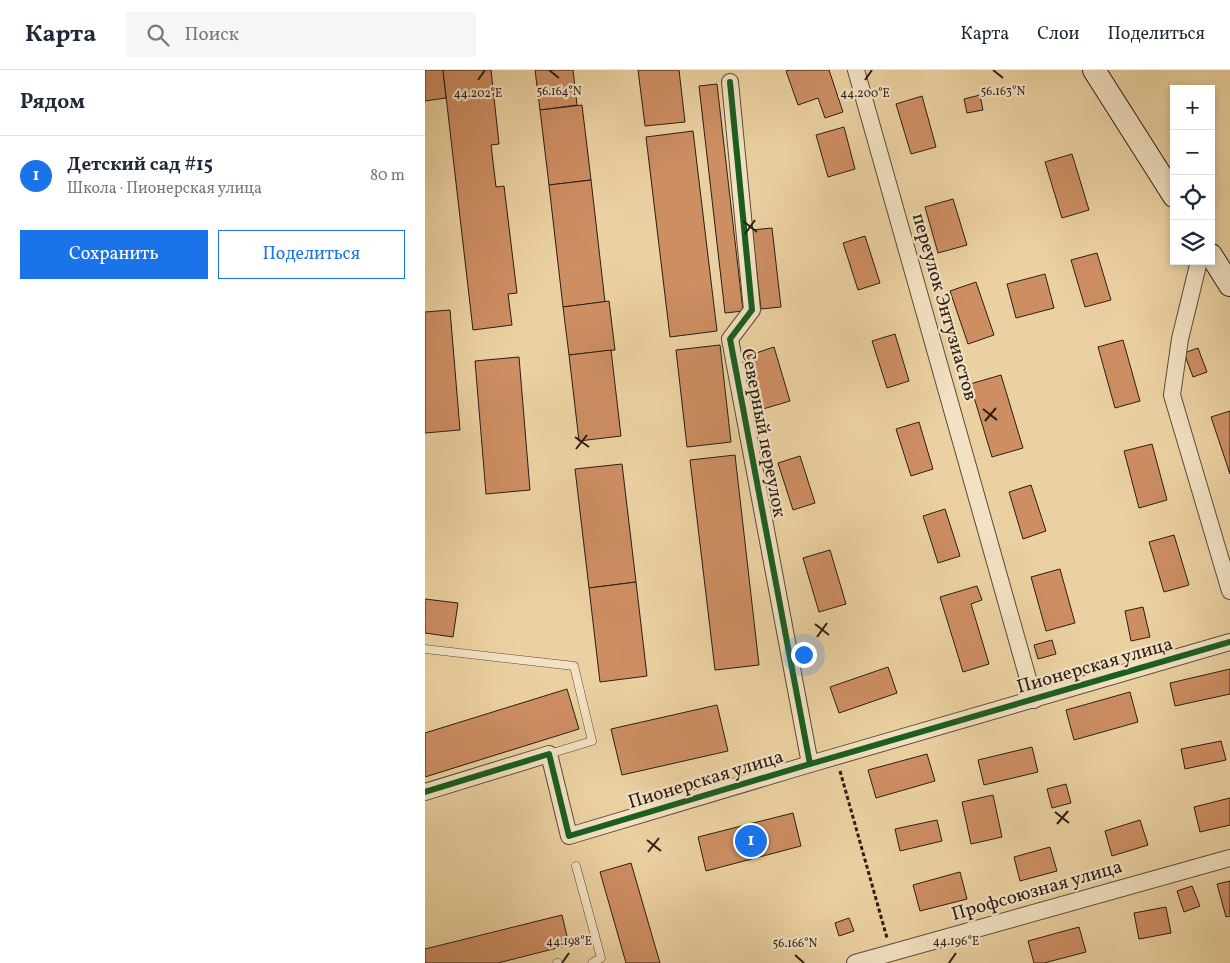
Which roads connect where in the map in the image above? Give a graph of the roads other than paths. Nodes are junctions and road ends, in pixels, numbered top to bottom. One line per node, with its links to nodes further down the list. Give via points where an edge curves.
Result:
1 (856, 70): 11 (street, переулок Энтузиастов)
2 (1094, 70): 4 (street)
3 (730, 82): 13 (street, Северный переулок, via 752,310 730,339)
4 (1170, 190)
5 (1215, 262): 7 (street)
6 (1198, 265): 8 (street, via 1180,340 1172,395)
7 (1230, 285)
8 (1230, 591)
9 (1230, 642): 11 (street, Пионерская улица)
10 (425, 649): 12 (lane, via 574,666 592,741)
11 (1034, 700): 13 (street, Пионерская улица)
12 (549, 754): 13 (street, Пионерская улица, via 569,836); 14 (street)
13 (810, 764)
14 (425, 792)
15 (1230, 858): 18 (street, Профсоюзная улица)
16 (576, 866): 17 (lane, via 601,958)
17 (592, 963)
18 (855, 963)

